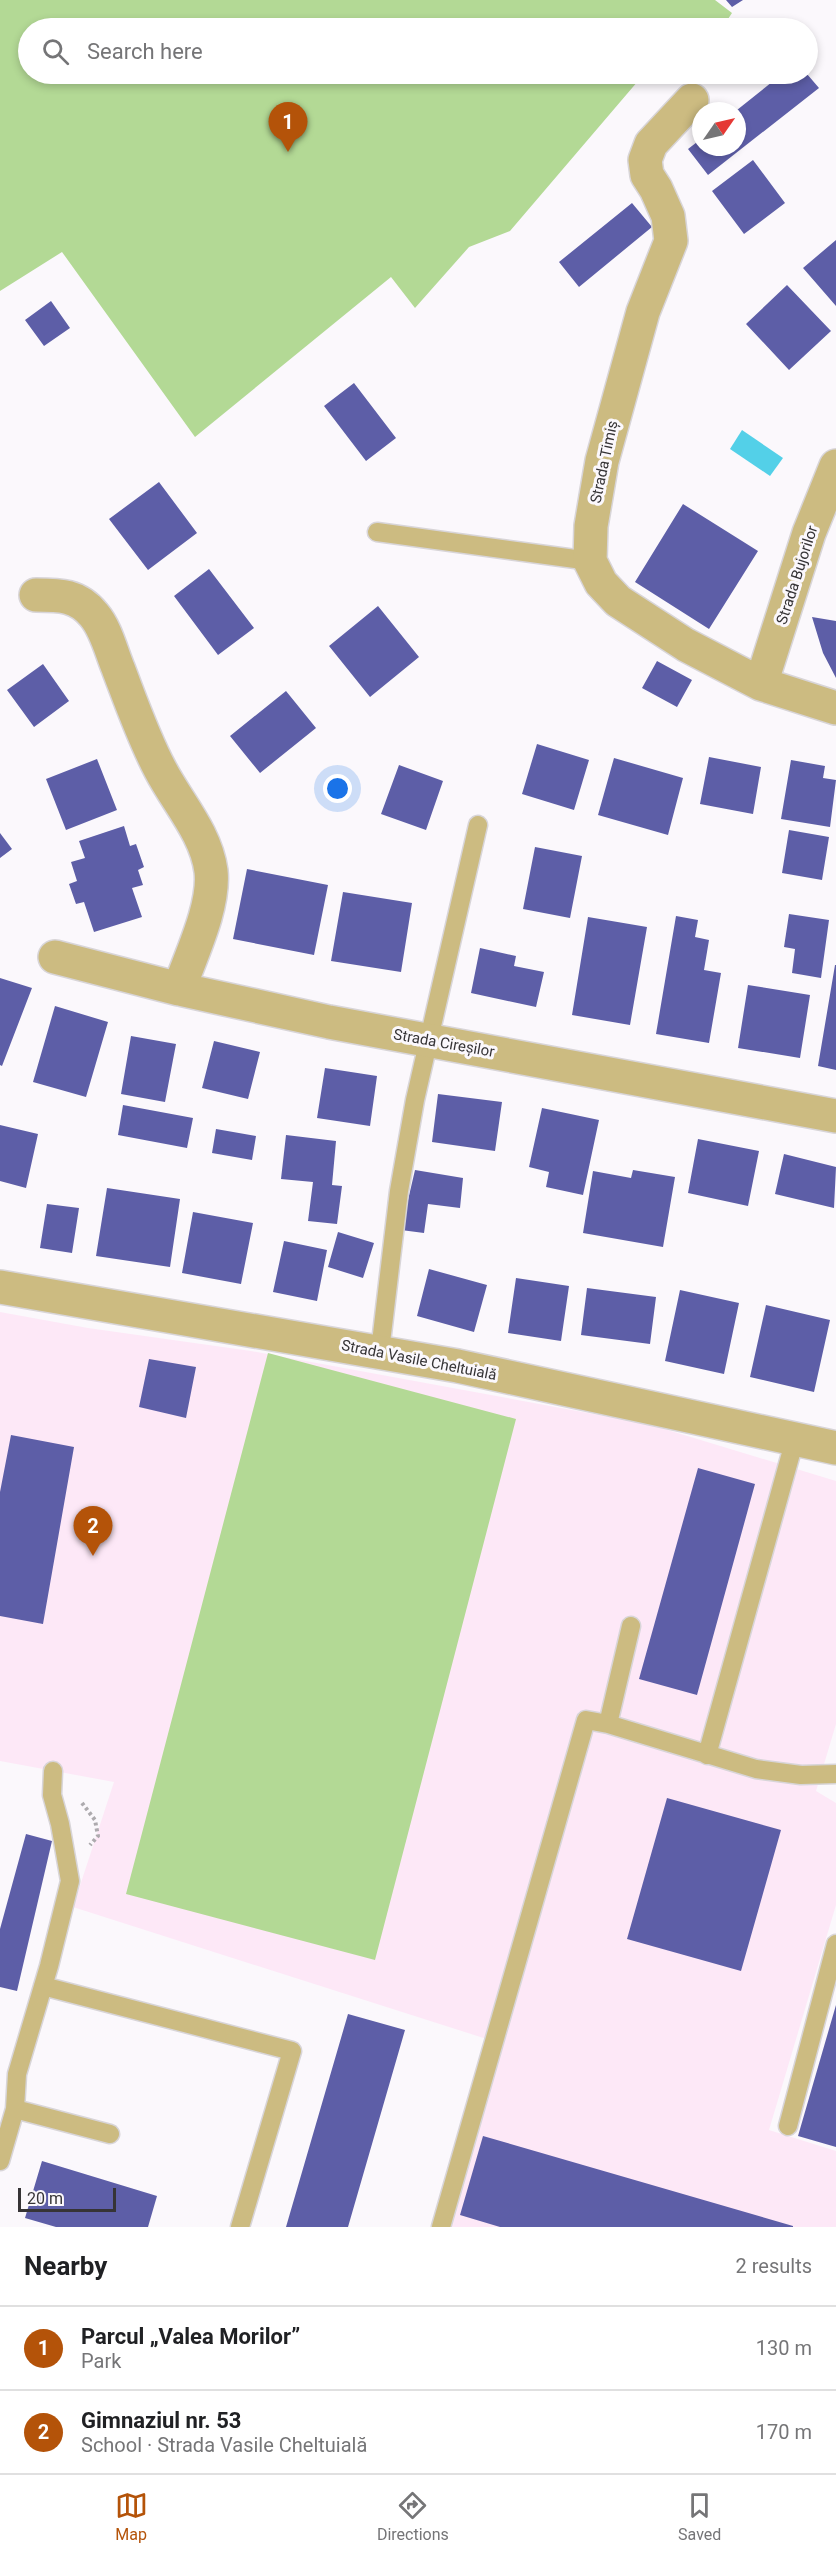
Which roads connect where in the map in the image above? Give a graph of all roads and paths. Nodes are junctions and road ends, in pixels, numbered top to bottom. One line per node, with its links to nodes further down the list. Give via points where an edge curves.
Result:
1 (692, 100): 4 (street, Strada Timiș, via 651,144 645,160 647,175 668,216 671,241 637,332 602,461 591,526)
2 (836, 466): 6 (street, Strada Bujorilor, via 809,533)
3 (377, 532): 4 (lane)
4 (590, 561): 6 (street, via 601,583 618,601 686,645)
5 (36, 595): 10 (street, via 64,595 82,603 94,615 105,633 160,769 208,856 211,893)
6 (761, 684): 7 (street)
7 (836, 708)
8 (478, 825): 11 (lane)
9 (56, 957): 10 (street, Strada Cireșilor)
10 (179, 989): 11 (street, Strada Cireșilor)
11 (430, 1040): 12 (street, Strada Cireșilor); 14 (lane, via 399,1191)
12 (836, 1116)
13 (0, 1287): 14 (street, Strada Vasile Cheltuială)
14 (380, 1351): 15 (street, Strada Vasile Cheltuială)
15 (795, 1439): 16 (street, Strada Vasile Cheltuială); 19 (lane)
16 (836, 1448)
17 (631, 1626): 18 (lane)
18 (608, 1724): 19 (lane); 29 (lane, via 586,1720)
19 (707, 1755): 21 (lane, via 779,1773)
20 (52, 1771): 23 (lane, via 52,1795 70,1881)
21 (836, 1774)
22 (836, 1944): 25 (lane)
23 (43, 1986): 24 (lane, via 17,2074); 28 (lane, via 292,2051)
24 (15, 2109): 26 (lane); 27 (lane)
25 (788, 2126)
26 (110, 2134)
27 (0, 2161)
28 (240, 2227)
29 (441, 2227)

